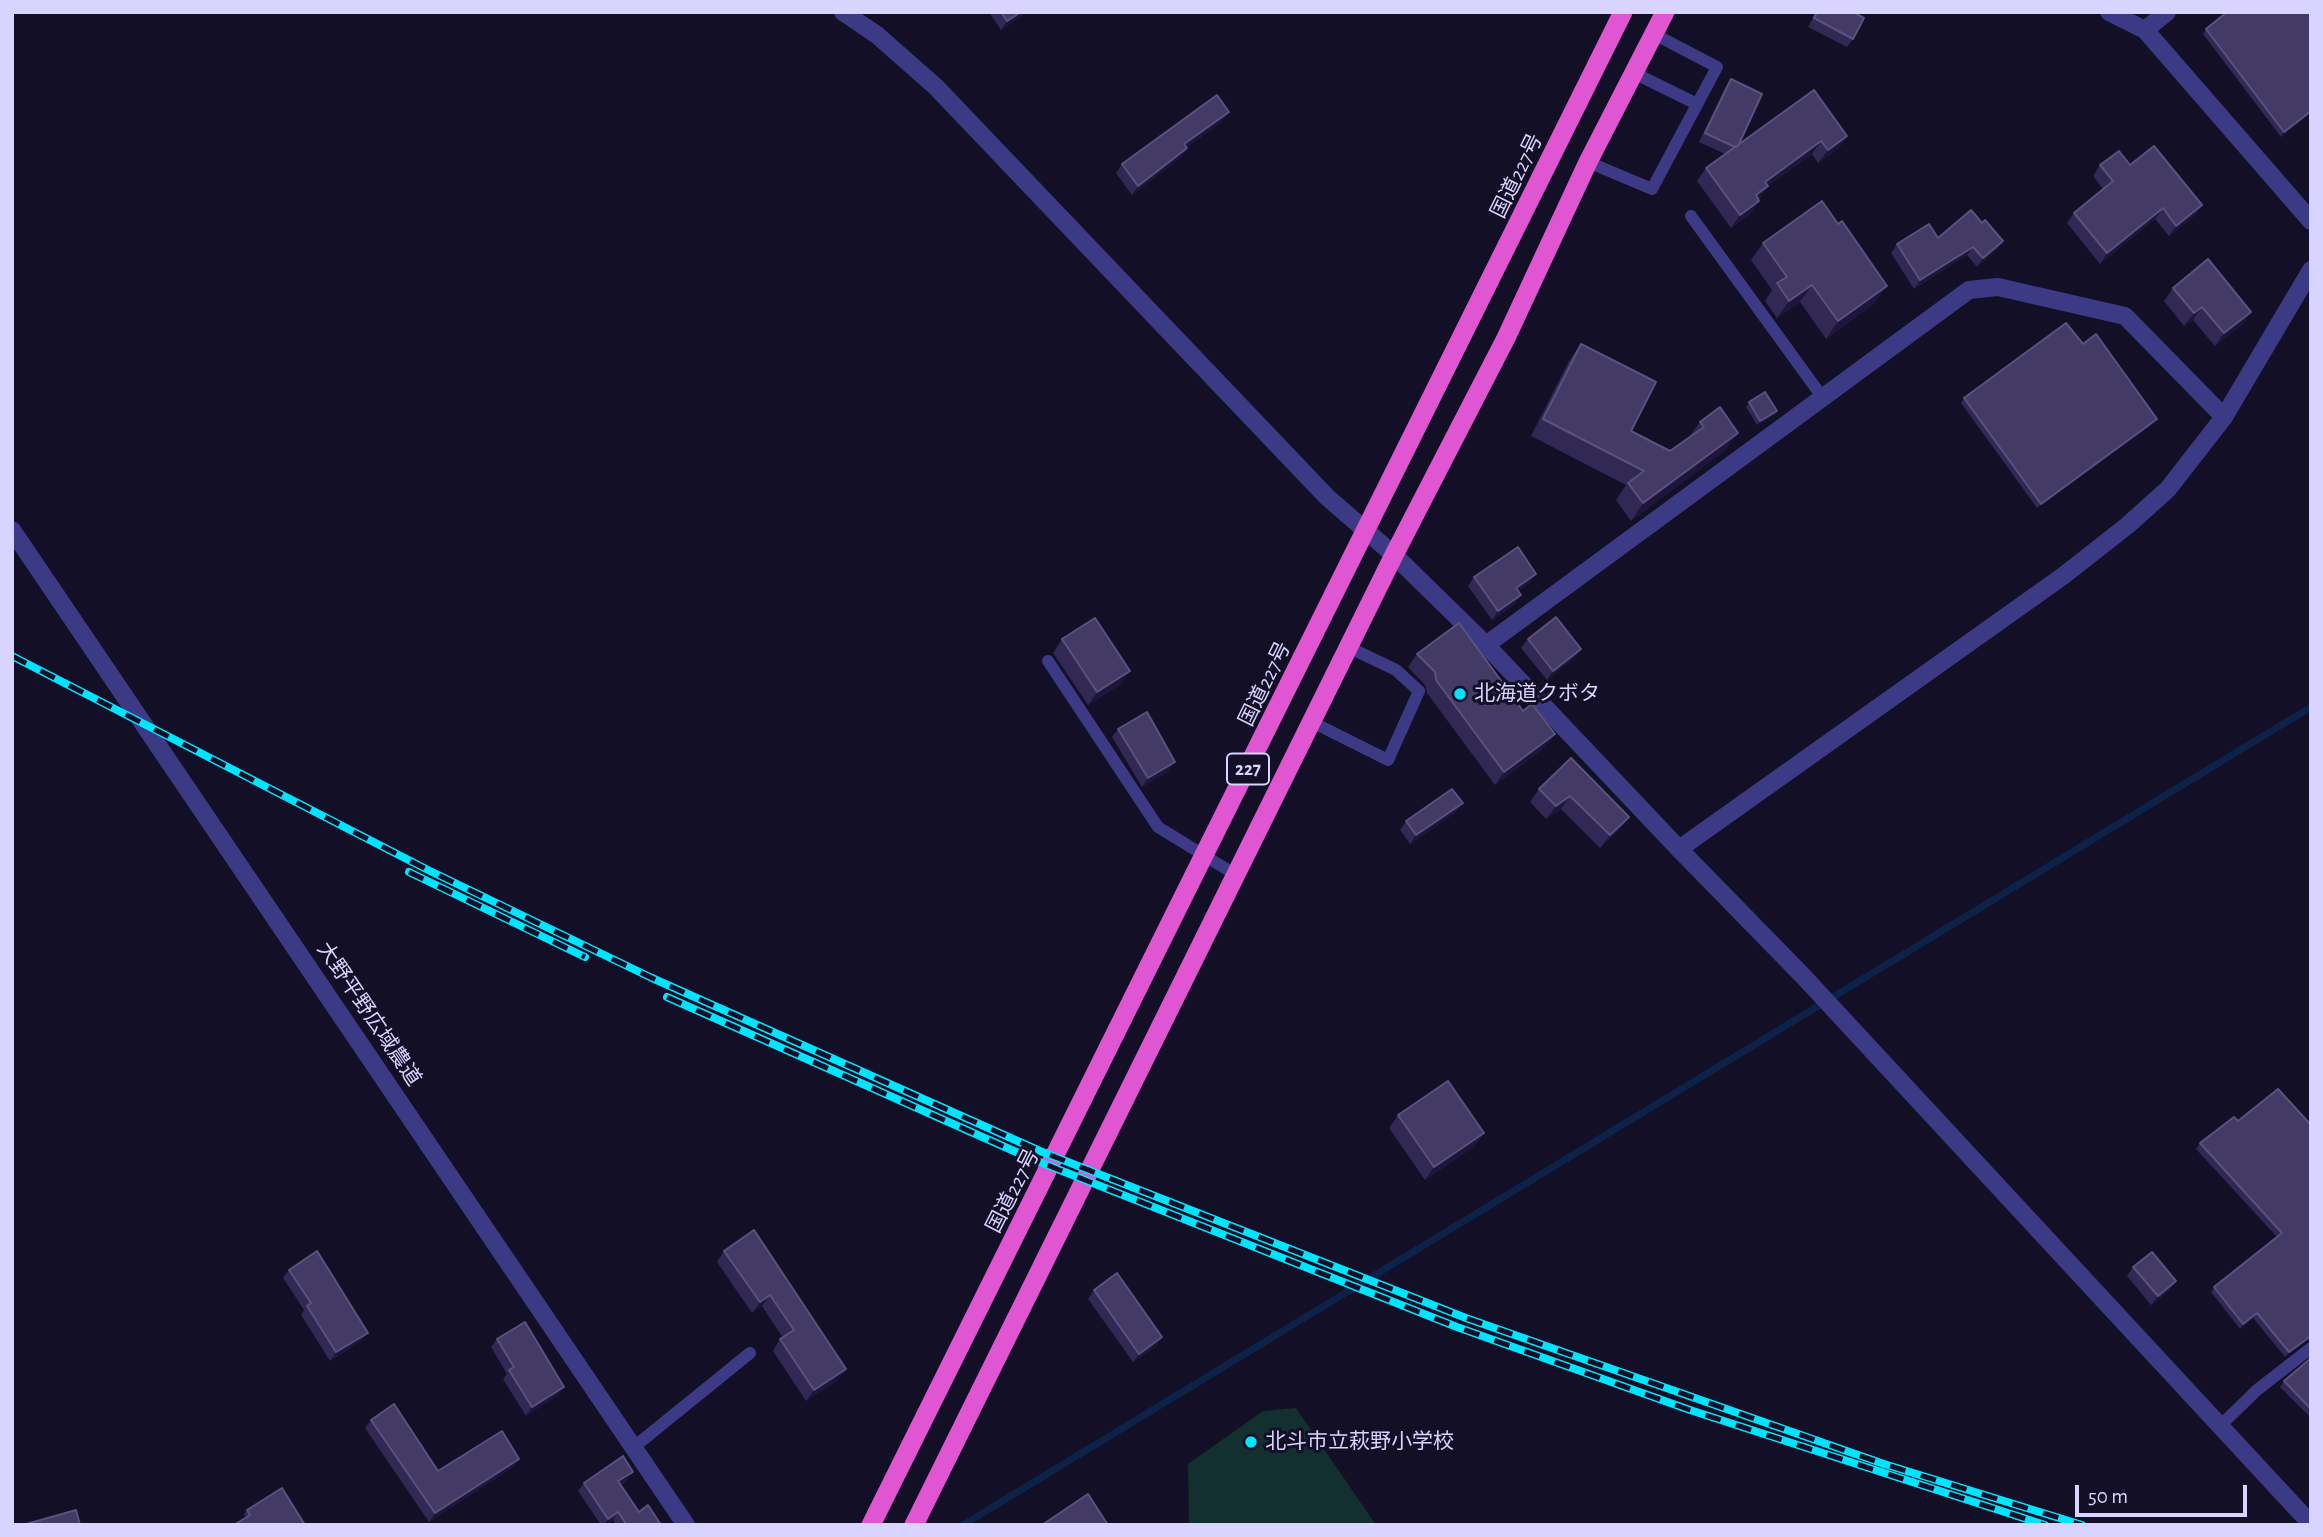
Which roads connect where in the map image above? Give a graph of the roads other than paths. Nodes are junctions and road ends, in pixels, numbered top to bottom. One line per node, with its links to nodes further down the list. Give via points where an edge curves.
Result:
1 (843, 12): 17 (street, via 936,87 1326,497)
2 (1623, 12): 17 (highway, 国道227号 / 227)
3 (1665, 12): 7 (highway, 227)
4 (2109, 12): 6 (street)
5 (2167, 12): 6 (street)
6 (2144, 30): 12 (street)
7 (1654, 34): 8 (highway, 227); 9 (lane, via 1717,67)
8 (1634, 73): 9 (lane); 10 (highway, 227)
9 (1697, 104): 10 (lane, via 1652,189)
10 (1588, 162): 18 (highway, 227, via 1506,338)
11 (1691, 216): 14 (lane)
12 (2311, 221)
13 (2311, 270): 15 (street)
14 (1823, 398): 15 (street, via 1969,290 1998,287 2125,316); 19 (street)
15 (2224, 417): 23 (street, via 2168,489 2128,526)
16 (12, 530): 29 (street, 大野平野広域農道)
17 (1367, 531): 18 (street); 24 (highway, 国道227号 / 227)
18 (1394, 555): 19 (street); 20 (highway, 227)
19 (1486, 645): 23 (street)
20 (1348, 647): 22 (highway, 227); 22 (lane, via 1396,670 1419,691 1388,760)
21 (1048, 661): 24 (lane, via 1158,827)
22 (1312, 722): 25 (highway, 227)
23 (1679, 849): 28 (street)
24 (1205, 856): 25 (lane); 32 (highway, 国道227号 / 227)
25 (1236, 875): 33 (highway, 227)
26 (2311, 1348): 28 (lane)
27 (750, 1353): 29 (lane)
28 (2220, 1426): 30 (street)
29 (634, 1447): 31 (street, 大野平野広域農道)
30 (2311, 1524)
31 (686, 1525)
32 (871, 1525)
33 (914, 1525)

